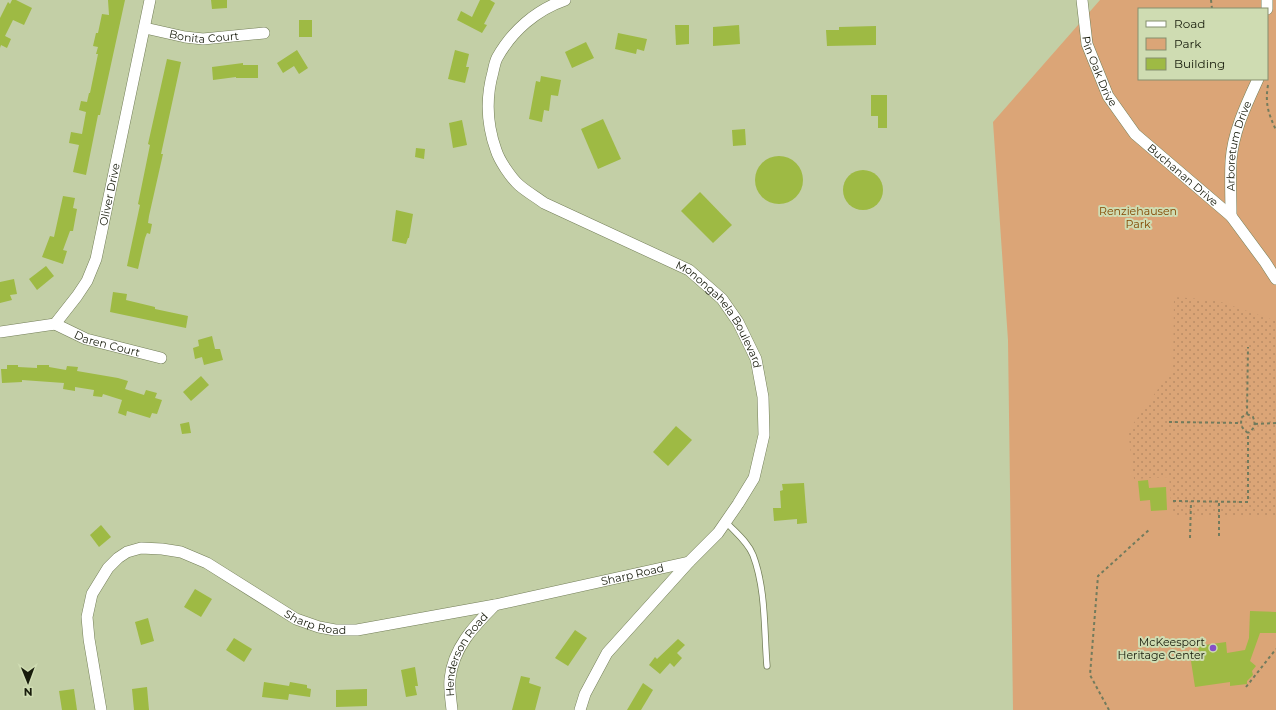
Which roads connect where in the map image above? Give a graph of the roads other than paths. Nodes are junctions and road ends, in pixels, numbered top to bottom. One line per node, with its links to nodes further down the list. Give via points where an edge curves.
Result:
1 (150, 0): 4 (street, Oliver Drive)
2 (565, 0): 13 (street, Monongahela Boulevard, via 528,20 514,33 497,59 488,100 496,151 510,174 530,194 544,203 689,270 722,299 738,322 756,359 764,397 764,435 754,478)
3 (1082, 0): 7 (street, Pin Oak Drive, via 1087,44 1108,96)
4 (145, 28): 5 (street, Bonita Court, via 203,39); 10 (street, Oliver Drive, via 96,259 77,296)
5 (264, 33)
6 (1258, 80): 8 (street, Arboretum Drive, via 1235,137 1231,160)
7 (1135, 134): 8 (street, Buchanan Drive)
8 (1231, 216): 9 (street, Buchanan Drive)
9 (1276, 279)
10 (54, 324): 11 (street); 12 (street, Daren Court, via 86,339)
11 (0, 332)
12 (161, 358)
13 (726, 522): 14 (street, Monongahela Boulevard); 16 (lane, via 753,554 764,614)
14 (689, 562): 15 (street, Sharp Road); 19 (street, Monongahela Boulevard, via 607,653 585,694)
15 (495, 604): 17 (street, Sharp Road, via 357,630 335,630 296,619 207,563 181,552 141,548 118,558 108,568 92,594 87,617); 18 (street, Henderson Road, via 474,625 453,663 450,680)
16 (766, 666)
17 (101, 710)
18 (452, 710)
19 (580, 710)

